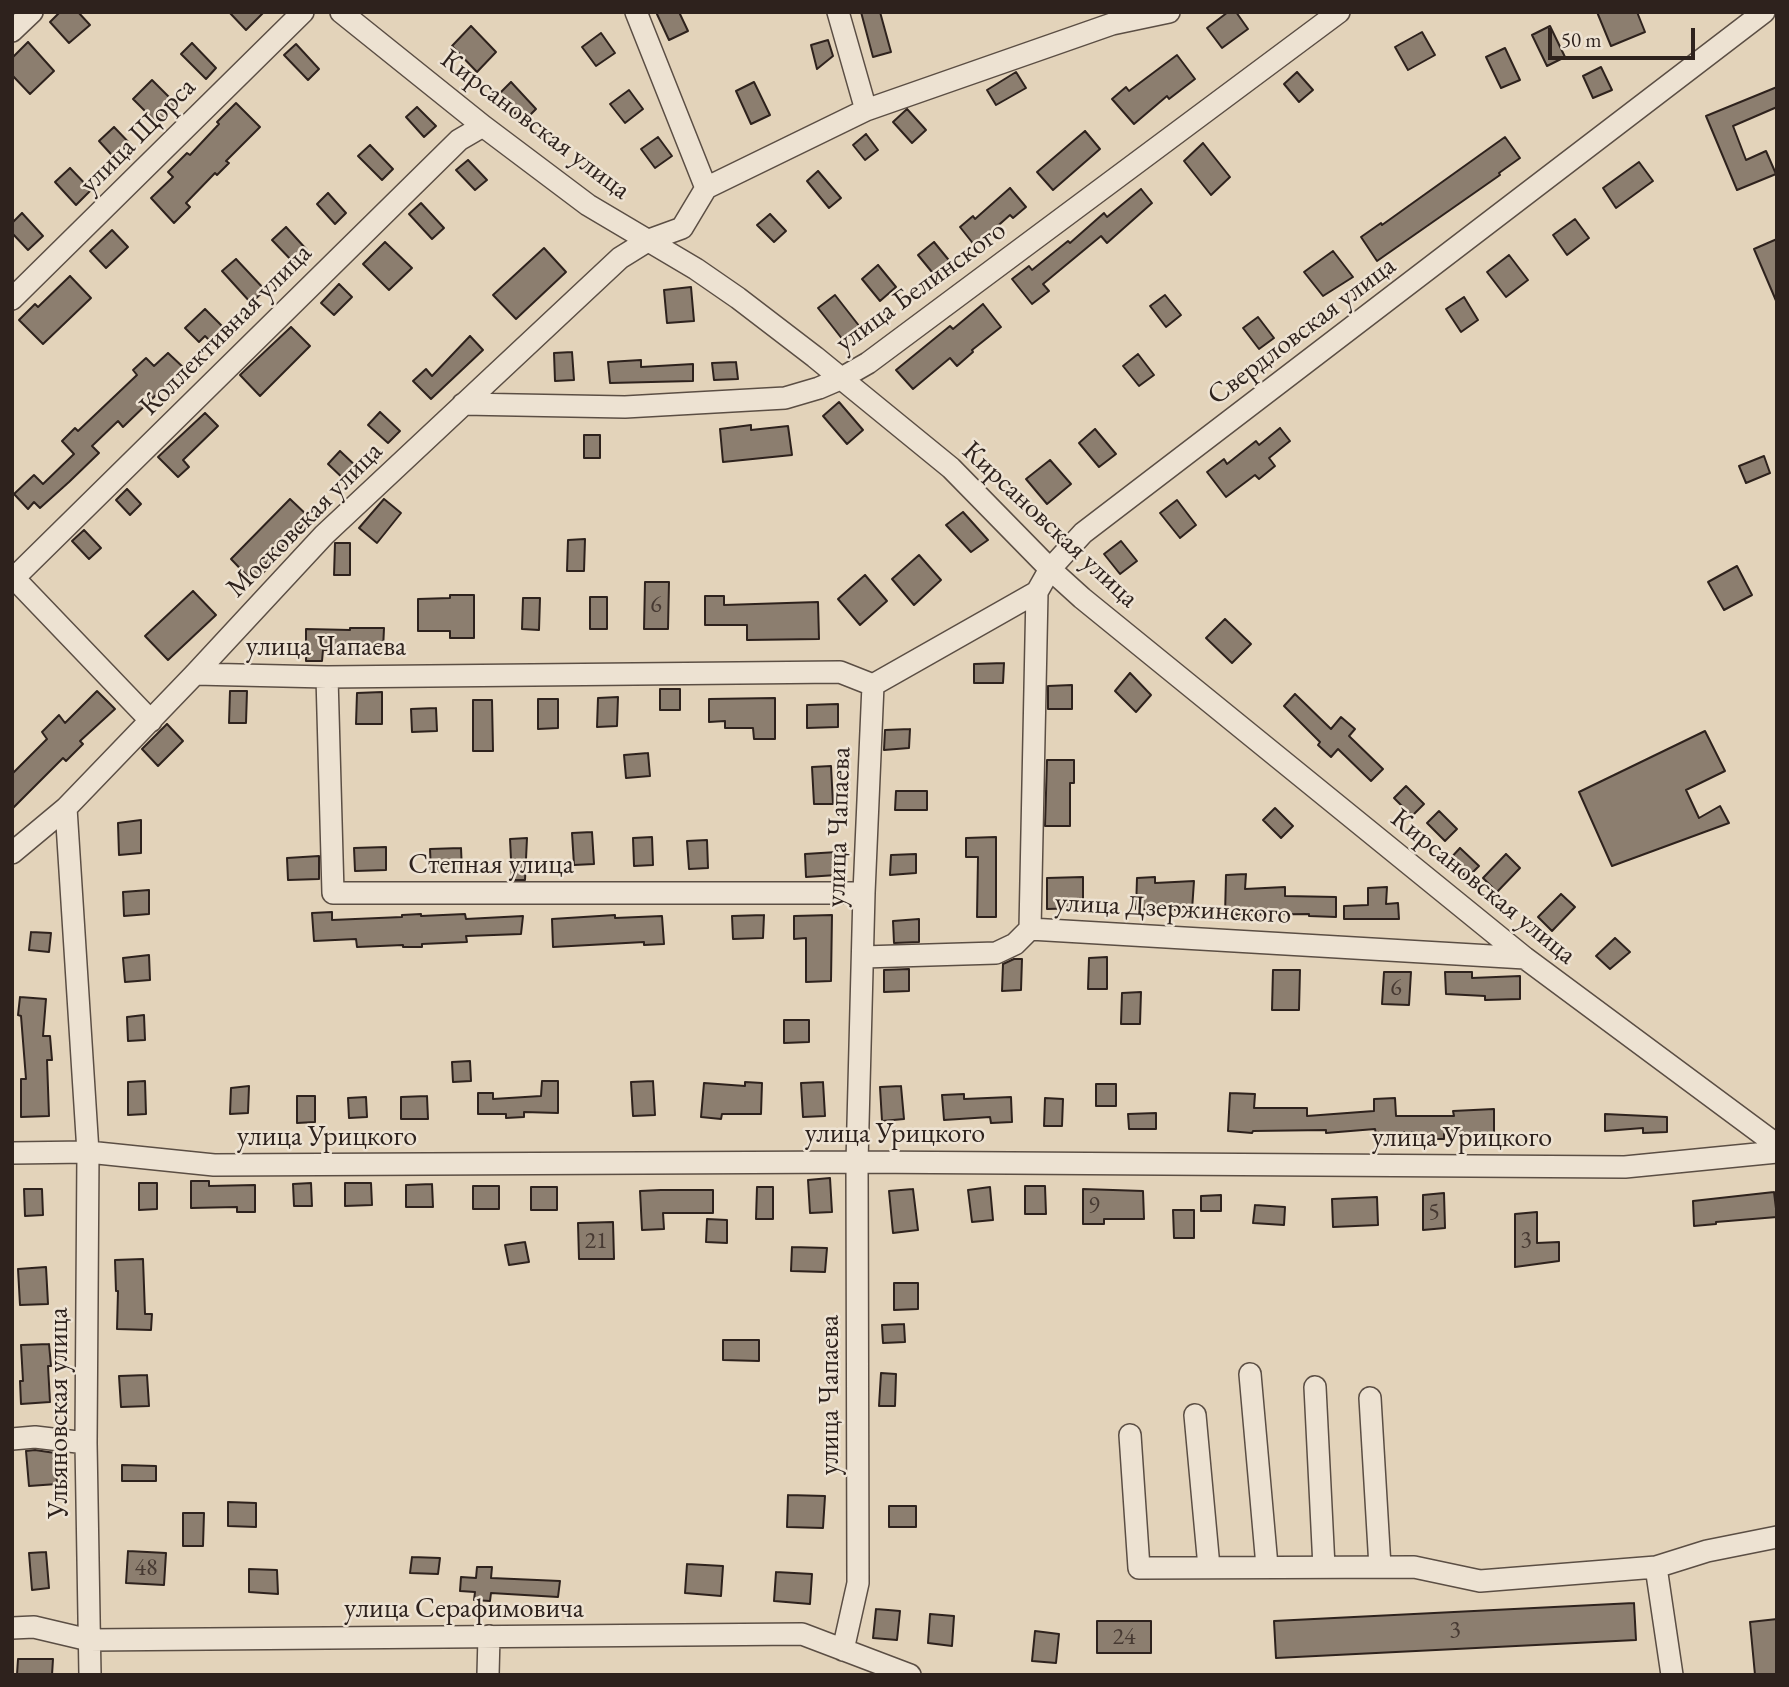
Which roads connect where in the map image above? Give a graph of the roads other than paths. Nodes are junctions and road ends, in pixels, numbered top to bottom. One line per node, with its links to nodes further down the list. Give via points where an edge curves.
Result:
1 (32, 12): 10 (street)
2 (303, 12): 15 (street, улица Щорса)
3 (341, 12): 12 (street, Кирсановская улица)
4 (636, 12): 13 (street)
5 (838, 12): 11 (street)
6 (1169, 12): 9 (street)
7 (1339, 12): 16 (street, улица Белинского, via 868,363)
8 (1764, 12): 18 (street, Свердловская улица, via 1083,533)
9 (1110, 18): 11 (street)
10 (12, 31)
11 (866, 110): 13 (street)
12 (483, 126): 14 (street, Кирсановская улица, via 588,205); 19 (street, Коллективная улица, via 459,140)
13 (706, 188): 14 (street, via 682,228)
14 (649, 240): 16 (street, Кирсановская улица, via 738,298); 17 (street, Московская улица, via 620,258)
15 (12, 299)
16 (840, 379): 17 (street, улица Белинского, via 785,398 625,407); 18 (street, Кирсановская улица, via 951,468)
17 (463, 404): 21 (street, Московская улица, via 324,535)
18 (1050, 569): 20 (street, Свердловская улица); 30 (street, Кирсановская улица)
19 (13, 578): 24 (street)
20 (1037, 592): 23 (street); 28 (street, улица Дзержинского)
21 (195, 674): 22 (street, улица Чапаева); 24 (street, Московская улица)
22 (327, 677): 23 (street, улица Чапаева, via 840,672); 27 (street, Степная улица, via 333,893)
23 (873, 685): 27 (street, улица Чапаева)
24 (150, 721): 25 (street, Московская улица)
25 (66, 808): 26 (street, Московская улица); 32 (street)
26 (12, 853)
27 (864, 893): 29 (street, улица Чапаева)
28 (1030, 929): 29 (street, via 1015,944 996,953); 30 (street, улица Дзержинского)
29 (863, 957): 35 (street, улица Чапаева)
30 (1525, 958): 31 (street, Кирсановская улица)
31 (1777, 1145)
32 (88, 1152): 34 (street, улица Урицкого); 35 (street, улица Урицкого, via 214,1165); 42 (street, Ульяновская улица)
33 (1777, 1152): 35 (street, улица Урицкого, via 1625,1167)
34 (12, 1153)
35 (858, 1162): 52 (street, улица Чапаева, via 858,1583)
36 (1250, 1374): 44 (street)
37 (1315, 1387): 46 (street)
38 (1370, 1398): 47 (street)
39 (1195, 1415): 45 (street)
40 (1130, 1434): 45 (street, via 1139,1568)
41 (12, 1439): 42 (street)
42 (86, 1443): 51 (street, Ульяновская улица)
43 (1777, 1537): 48 (street)
44 (1266, 1566): 45 (street); 46 (street)
45 (1209, 1567)
46 (1324, 1567): 47 (street)
47 (1381, 1567): 48 (street, via 1414,1567 1480,1581)
48 (1656, 1567): 56 (street)
49 (12, 1628): 51 (street, улица Серафимовича, via 34,1627)
50 (489, 1636): 51 (street, улица Серафимовича); 52 (street, улица Серафимовича, via 802,1634); 54 (street)
51 (89, 1640): 53 (street, Ульяновская улица)
52 (843, 1650): 55 (street, улица Серафимовича)
53 (90, 1675)
54 (488, 1675)
55 (909, 1675)
56 (1672, 1675)

